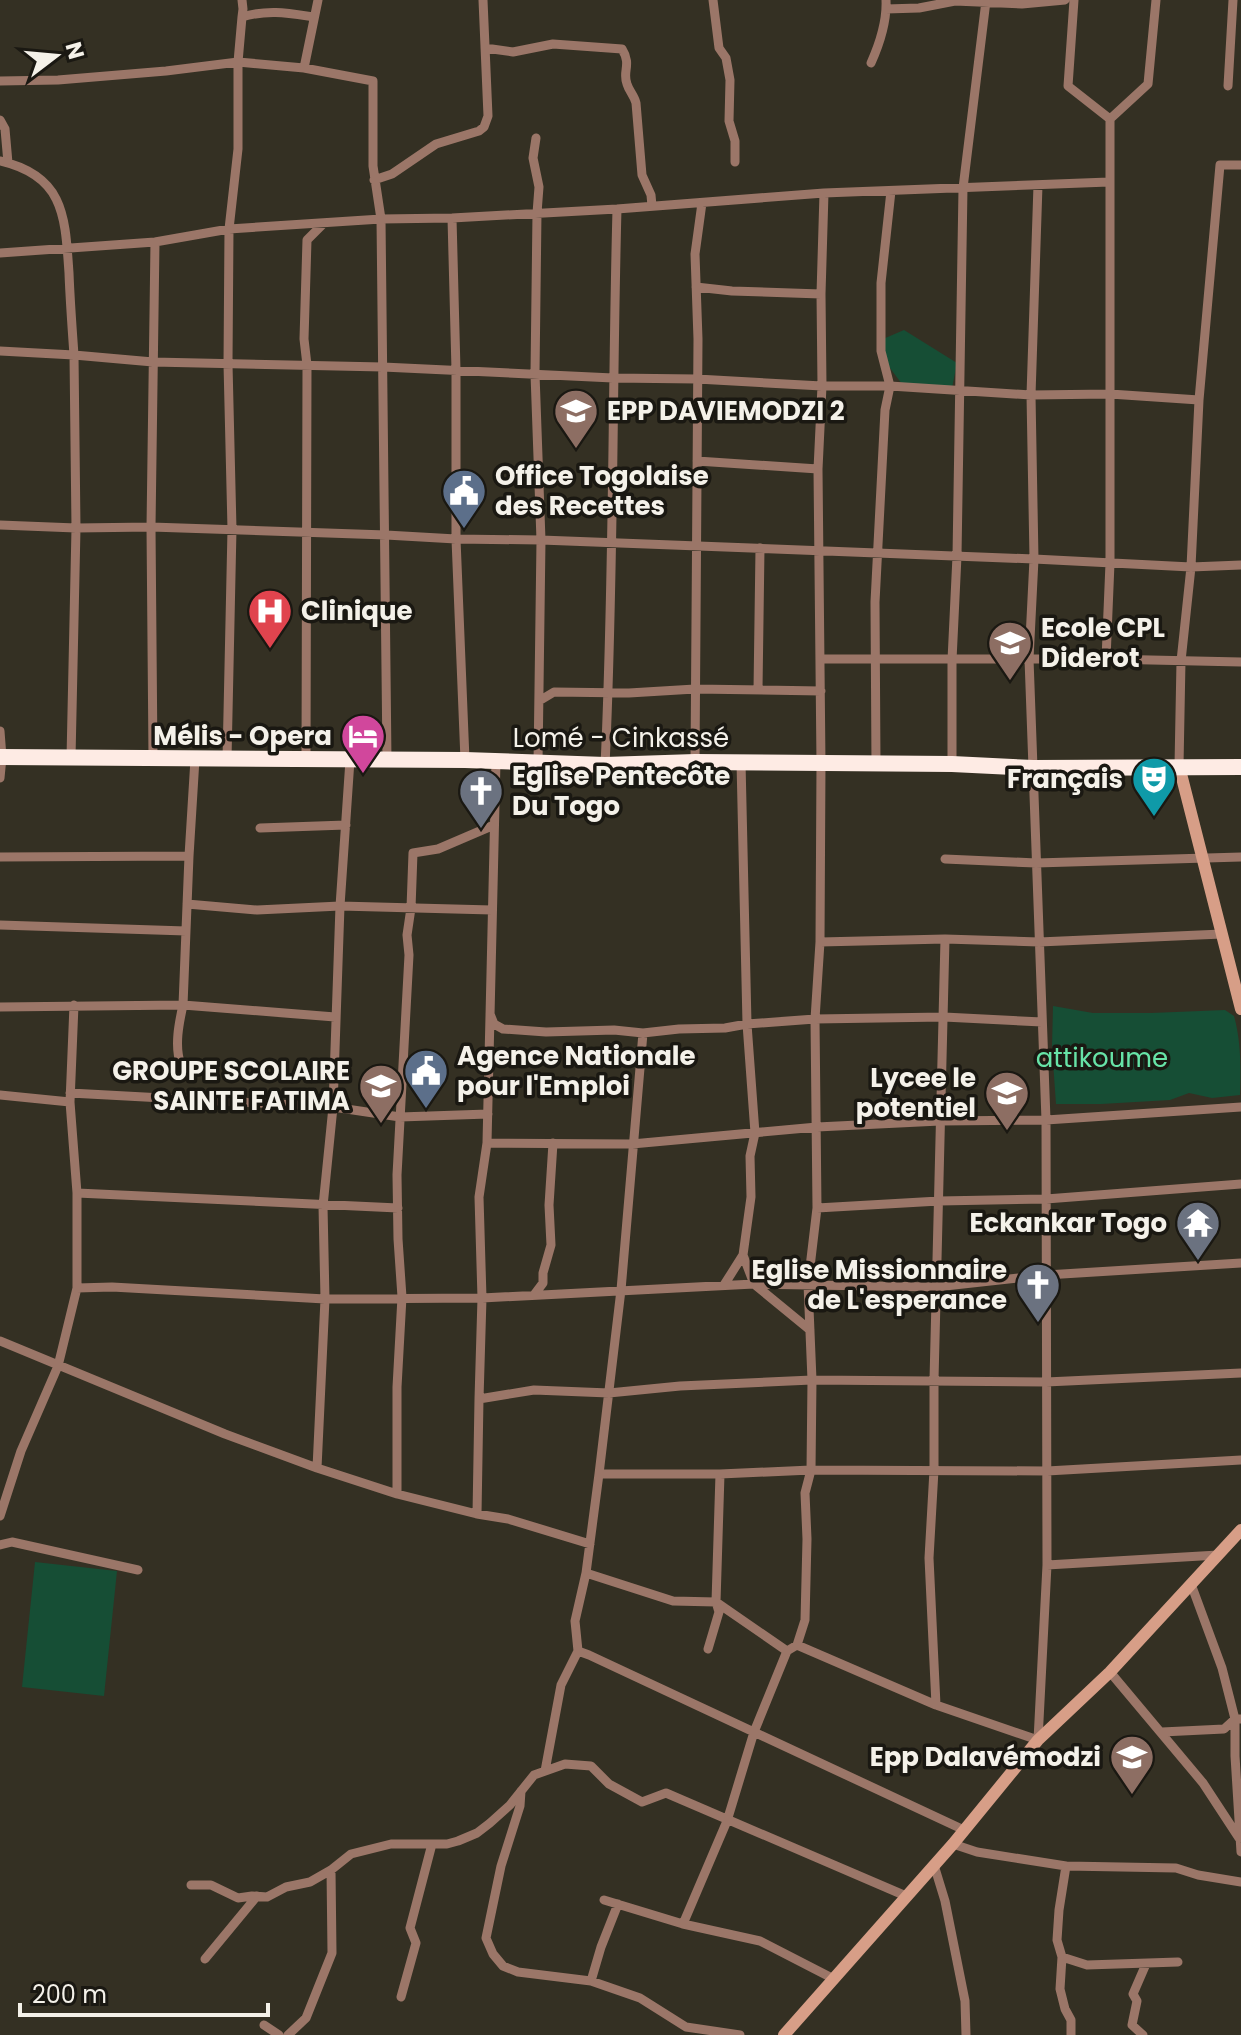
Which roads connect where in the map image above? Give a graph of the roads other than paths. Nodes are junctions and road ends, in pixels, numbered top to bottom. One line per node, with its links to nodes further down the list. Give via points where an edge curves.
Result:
1 (242, 0): 11 (street)
2 (483, 0): 13 (street)
3 (713, 0): 23 (street, via 719,48 730,80)
4 (1065, 0): 9 (street)
5 (1074, 0): 19 (street, via 1068,86)
6 (1156, 0): 19 (street, via 1148,84)
7 (1233, 0): 18 (street)
8 (315, 1): 12 (street)
9 (986, 1): 10 (street, via 919,8); 28 (street)
10 (886, 4): 15 (street)
11 (242, 17): 12 (street, via 280,12); 14 (street)
12 (314, 17): 16 (street)
13 (485, 48): 25 (street, via 484,127 436,144); 32 (street, via 513,52 553,44 622,49 628,59 626,83 634,93 642,175)
14 (238, 62): 16 (street); 17 (street); 39 (street, via 238,149)
15 (871, 63)
16 (304, 68): 25 (street, via 373,81)
17 (0, 81)
18 (1228, 86)
19 (1110, 119): 26 (street)
20 (0, 120): 22 (street, via 8,146)
21 (536, 138): 34 (street)
22 (4, 162): 42 (street, via 49,187 62,207)
23 (735, 162)
24 (1241, 165): 61 (street, via 1220,165)
25 (374, 180): 36 (street)
26 (1109, 182): 27 (street); 59 (street)
27 (1038, 185): 28 (street); 60 (street)
28 (963, 188): 29 (street); 58 (street)
29 (891, 191): 30 (street); 57 (street, via 880,321)
30 (824, 193): 31 (street); 45 (street)
31 (702, 203): 32 (street); 44 (street)
32 (652, 206): 33 (street)
33 (617, 209): 34 (street); 54 (street)
34 (537, 213): 35 (street); 53 (street)
35 (452, 218): 36 (street); 52 (street)
36 (381, 219): 37 (street); 51 (street)
37 (324, 223): 38 (street); 40 (street)
38 (293, 225): 39 (street); 40 (street)
39 (229, 229): 41 (street); 49 (street)
40 (307, 240): 50 (street)
41 (155, 242): 42 (street); 48 (street)
42 (67, 249): 43 (street); 47 (street)
43 (0, 253)
44 (696, 287): 45 (street); 55 (street)
45 (821, 294): 56 (street)
46 (0, 351): 47 (street)
47 (74, 355): 48 (street); 66 (street)
48 (153, 362): 49 (street); 65 (street)
49 (228, 364): 50 (street); 67 (street)
50 (307, 365): 51 (street); 68 (street)
51 (383, 367): 52 (street); 69 (street)
52 (456, 370): 53 (street); 70 (street)
53 (535, 374): 54 (street); 71 (street)
54 (613, 378): 55 (street); 72 (street)
55 (697, 379): 56 (street); 62 (street)
56 (822, 386): 57 (street); 63 (street)
57 (890, 386): 58 (street); 76 (street)
58 (960, 392): 60 (street); 77 (street)
59 (1110, 394): 60 (street); 61 (street); 79 (street)
60 (1031, 395): 78 (street)
61 (1199, 400): 81 (street)
62 (697, 461): 63 (street); 73 (street)
63 (818, 469): 75 (street)
64 (0, 525): 66 (street)
65 (151, 527): 66 (street); 67 (street); 97 (street)
66 (76, 528): 96 (street)
67 (232, 529): 68 (street); 99 (street)
68 (306, 532): 69 (street); 100 (street)
69 (386, 535): 70 (street); 102 (street)
70 (456, 539): 71 (street); 103 (street)
71 (541, 540): 72 (street); 93 (street)
72 (611, 543): 73 (street); 92 (street)
73 (695, 546): 74 (street); 89 (street)
74 (760, 548): 75 (street); 90 (street)
75 (820, 551): 76 (street); 82 (street)
76 (877, 553): 77 (street); 85 (street)
77 (957, 556): 78 (street); 86 (street)
78 (1034, 559): 79 (street); 83 (street)
79 (1110, 563): 81 (street); 84 (street)
80 (1241, 565): 81 (street)
81 (1191, 567): 87 (street)
82 (820, 659): 85 (street); 91 (street)
83 (1029, 659): 84 (street); 86 (street); 114 (street)
84 (1106, 659): 87 (street)
85 (876, 660): 86 (street); 109 (street)
86 (952, 660): 110 (street)
87 (1181, 661): 88 (street); 112 (street)
88 (1241, 662)
89 (695, 689): 90 (street); 92 (street); 105 (street)
90 (758, 690): 91 (street)
91 (821, 691): 108 (street)
92 (609, 692): 93 (street, via 554,692); 111 (street)
93 (539, 701): 107 (street)
94 (0, 731): 95 (street)
95 (1, 757): 96 (highway, Lomé - Cinkassé); 115 (street)
96 (71, 758): 97 (highway, Lomé - Cinkassé)
97 (153, 758): 98 (highway, Lomé - Cinkassé)
98 (195, 759): 99 (highway, Lomé - Cinkassé); 119 (street)
99 (227, 759): 100 (highway, Lomé - Cinkassé)
100 (306, 759): 101 (highway, Lomé - Cinkassé)
101 (350, 760): 102 (highway, Lomé - Cinkassé); 116 (street)
102 (387, 760): 103 (highway, Lomé - Cinkassé)
103 (465, 760): 104 (highway, Lomé - Cinkassé)
104 (496, 761): 107 (highway, Lomé - Cinkassé); 117 (street)
105 (695, 762): 106 (highway, Lomé - Cinkassé); 111 (highway, Lomé - Cinkassé)
106 (741, 762): 108 (highway, Lomé - Cinkassé); 145 (street)
107 (538, 763): 111 (highway, Lomé - Cinkassé)
108 (821, 763): 109 (highway, Lomé - Cinkassé); 133 (street)
109 (876, 764): 110 (highway, Lomé - Cinkassé)
110 (952, 764): 114 (highway, Lomé - Cinkassé)
111 (605, 765)
112 (1179, 766): 113 (highway, Lomé - Cinkassé); 114 (highway, Lomé - Cinkassé); 121 (street)
113 (1241, 767)
114 (1033, 768): 124 (street)
115 (0, 778)
116 (346, 825): 118 (street); 126 (street)
117 (494, 825): 127 (street, via 438,849 413,853); 128 (street)
118 (260, 828)
119 (189, 856): 120 (street); 125 (street)
120 (0, 857)
121 (1202, 857): 122 (street); 124 (street); 131 (street)
122 (1241, 857)
123 (945, 859): 124 (street)
124 (1036, 863): 134 (street)
125 (187, 904): 126 (street, via 257,910); 130 (street)
126 (340, 906): 127 (street); 141 (street)
127 (411, 908): 128 (street); 153 (street)
128 (492, 910): 140 (street)
129 (0, 925): 130 (street)
130 (186, 931): 137 (street)
131 (1222, 934): 134 (street); 135 (street)
132 (945, 939): 133 (street); 134 (street); 142 (street)
133 (820, 942): 143 (street)
134 (1039, 942): 144 (street)
135 (1236, 971): 139 (street)
136 (74, 1005): 137 (street); 138 (street); 149 (street)
137 (183, 1005): 141 (street); 147 (street)
138 (0, 1007)
139 (1241, 1009)
140 (490, 1014): 146 (street, via 503,1029); 152 (street)
141 (335, 1017): 150 (street)
142 (944, 1017): 143 (street); 144 (street); 155 (street)
143 (815, 1019): 145 (street); 156 (street)
144 (1042, 1022): 154 (street)
145 (747, 1024): 146 (street); 157 (street)
146 (643, 1033): 160 (street)
147 (181, 1065)
148 (0, 1095): 149 (street)
149 (70, 1097): 150 (street); 162 (street)
150 (333, 1107): 153 (street); 165 (street)
151 (1241, 1107): 154 (street)
152 (488, 1114): 153 (street); 158 (street)
153 (400, 1117): 166 (street)
154 (1046, 1120): 155 (street); 163 (street)
155 (940, 1121): 156 (street); 164 (street)
156 (817, 1127): 157 (street); 167 (street)
157 (755, 1133): 160 (street); 168 (street)
158 (487, 1143): 159 (street); 179 (street, via 479,1197)
159 (553, 1143): 160 (street); 177 (street, via 551,1245 543,1283)
160 (632, 1144): 176 (street)
161 (1241, 1184): 163 (street)
162 (77, 1193): 165 (street); 175 (street)
163 (1046, 1199): 164 (street); 170 (street)
164 (939, 1201): 167 (street); 174 (street)
165 (323, 1206): 166 (street); 180 (street)
166 (398, 1208): 178 (street)
167 (817, 1208): 172 (street)
168 (743, 1255): 171 (street); 173 (street)
169 (1241, 1263): 170 (street)
170 (1046, 1275): 174 (street); 187 (street)
171 (754, 1284): 172 (street); 173 (street); 181 (street)
172 (808, 1284): 174 (street); 181 (street)
173 (724, 1285): 176 (street)
174 (936, 1287): 186 (street)
175 (77, 1288): 180 (street); 183 (street)
176 (621, 1290): 177 (street); 188 (street)
177 (534, 1295): 179 (street)
178 (402, 1297): 179 (street); 180 (street); 197 (street)
179 (482, 1298): 189 (street)
180 (325, 1299): 191 (street)
181 (810, 1330): 185 (street)
182 (0, 1341): 183 (street)
183 (58, 1366): 191 (street); 199 (street)
184 (1241, 1373): 187 (street)
185 (812, 1380): 186 (street); 188 (street); 192 (street)
186 (934, 1380): 187 (street); 193 (street)
187 (1046, 1382): 194 (street)
188 (609, 1393): 189 (street, via 534,1390); 195 (street)
189 (479, 1399): 198 (street)
190 (1241, 1460): 194 (street)
191 (317, 1468): 197 (street)
192 (811, 1470): 193 (street); 196 (street); 209 (street, via 805,1493 805,1620)
193 (934, 1470): 194 (street); 213 (street, via 929,1558)
194 (1047, 1471): 204 (street)
195 (599, 1474): 196 (street); 201 (street)
196 (720, 1474): 208 (street)
197 (397, 1494): 198 (street)
198 (477, 1514): 201 (street)
199 (0, 1516)
200 (1241, 1530): 203 (street)
201 (590, 1544): 206 (street)
202 (0, 1545): 205 (street, via 12,1542)
203 (1218, 1555): 204 (street); 207 (street)
204 (1047, 1565): 217 (street)
205 (138, 1570)
206 (586, 1573): 208 (street, via 673,1601); 211 (street, via 575,1621)
207 (1191, 1584): 212 (street); 214 (street)
208 (716, 1602): 209 (street); 210 (street, via 719,1612)
209 (792, 1648): 213 (street); 215 (street)
210 (708, 1649)
211 (578, 1651): 215 (street); 218 (street, via 561,1685)
212 (1110, 1672): 216 (street); 217 (street)
213 (936, 1705): 217 (street)
214 (1238, 1719): 216 (street, via 1224,1729); 222 (street)
215 (754, 1732): 220 (street); 221 (street)
216 (1162, 1732): 222 (street)
217 (1038, 1740): 221 (street)
218 (545, 1771): 219 (street); 220 (street, via 565,1764 591,1766 609,1784 642,1802 666,1793)
219 (521, 1791): 223 (street, via 477,1833); 241 (street, via 486,1938 503,1966)
220 (727, 1821): 232 (street); 235 (street)
221 (964, 1830): 224 (street)
222 (1240, 1840): 225 (street)
223 (432, 1844): 228 (street, via 391,1844 351,1854); 242 (street, via 410,1928 416,1943)
224 (953, 1844): 226 (street); 227 (street)
225 (1241, 1852)
226 (934, 1865): 232 (street); 249 (street, via 965,2001)
227 (1066, 1866): 229 (street, via 1176,1868); 236 (street, via 1057,1940)
228 (331, 1870): 231 (street, via 310,1882); 246 (street, via 332,1953 306,2018)
229 (1241, 1882)
230 (191, 1885): 231 (street, via 211,1885 238,1898)
231 (257, 1896): 237 (street)
232 (906, 1896): 240 (street)
233 (604, 1900): 234 (street)
234 (618, 1904): 235 (street); 241 (street)
235 (683, 1924): 240 (street, via 760,1941)
236 (1062, 1957): 239 (street, via 1087,1965); 250 (street, via 1060,1989)
237 (205, 1959)
238 (1178, 1962): 239 (street)
239 (1146, 1964): 251 (street, via 1133,1994 1137,2001 1132,2025)
240 (832, 1978): 248 (street)
241 (591, 1981): 244 (street, via 640,1998)
242 (401, 1997)
243 (264, 2025): 245 (street)
244 (684, 2031): 247 (street)
245 (279, 2035)
246 (288, 2035)
247 (740, 2035)
248 (784, 2035)
249 (966, 2035)
250 (1071, 2035)
251 (1143, 2035)

